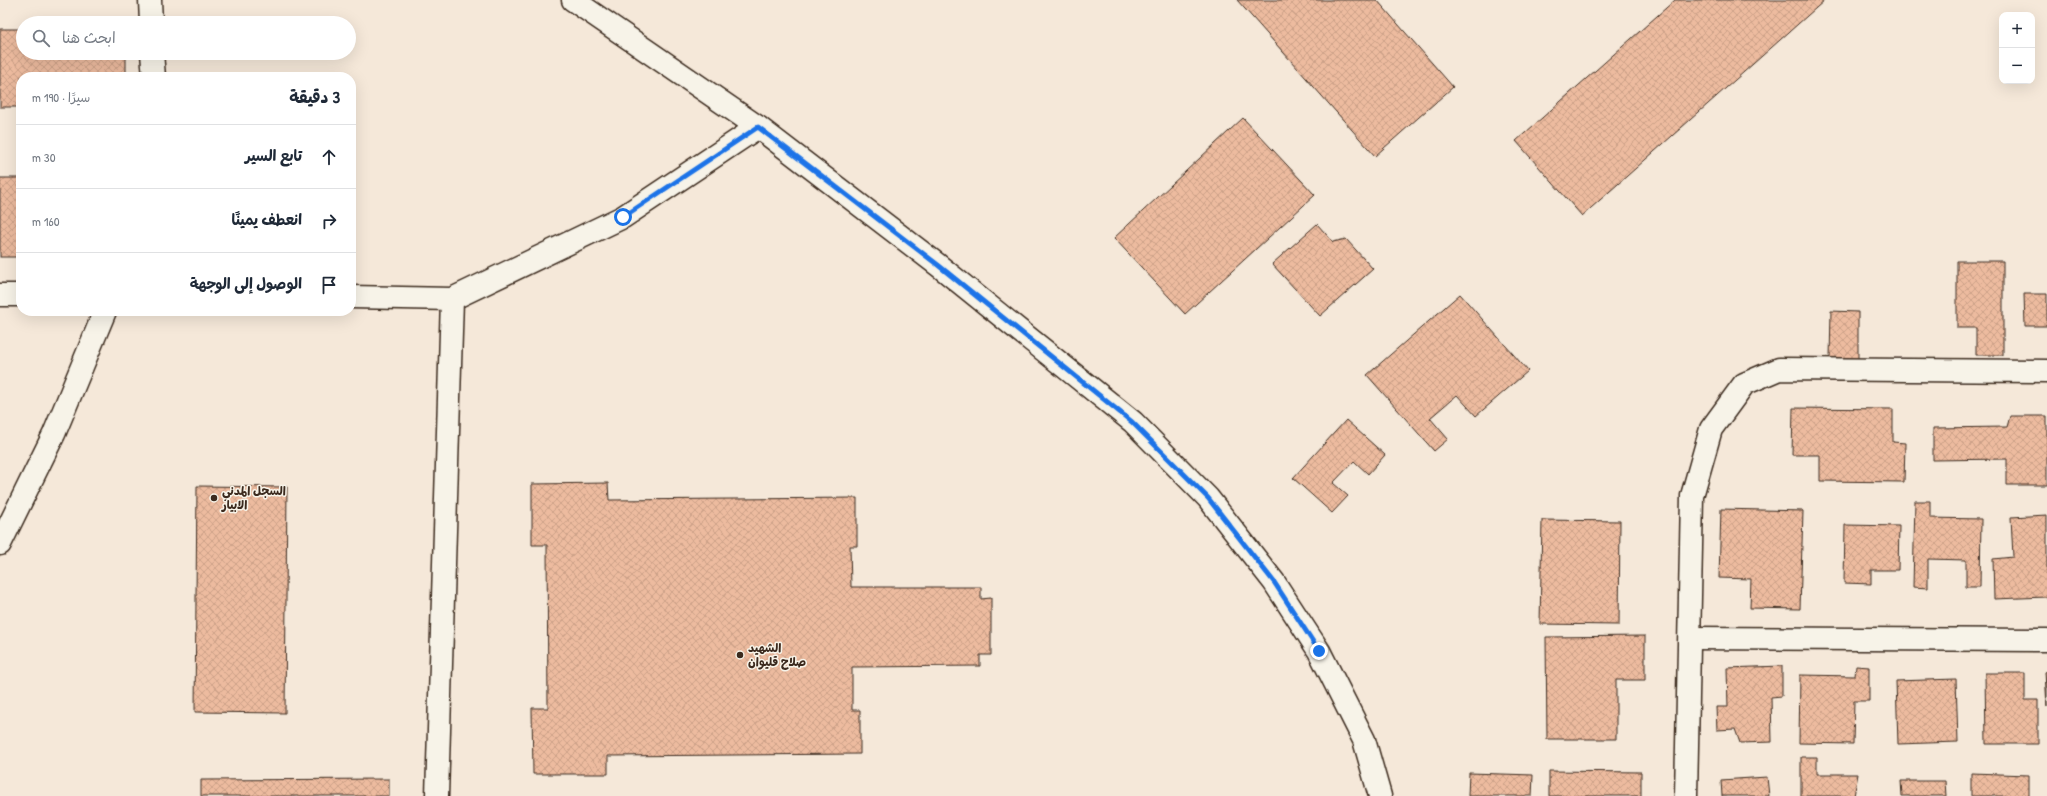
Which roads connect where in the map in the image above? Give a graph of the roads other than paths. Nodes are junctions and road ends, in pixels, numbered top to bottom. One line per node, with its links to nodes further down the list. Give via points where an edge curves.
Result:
1 (150, 0): 3 (street)
2 (574, 0): 6 (street)
3 (151, 16)
4 (153, 60): 5 (street)
5 (154, 72)
6 (758, 127): 10 (street, via 623,217); 17 (street, via 938,265 1132,422 1208,498 1274,582 1319,651 1364,740)
7 (16, 294): 8 (street)
8 (0, 295)
9 (356, 297): 10 (street)
10 (452, 299): 16 (street)
11 (103, 316): 13 (street, via 54,434)
12 (2047, 371): 14 (street, via 1779,369 1744,384 1712,429 1692,496)
13 (0, 544)
14 (1690, 638): 15 (street); 18 (street)
15 (2047, 640)
16 (437, 796)
17 (1380, 796)
18 (1686, 796)

